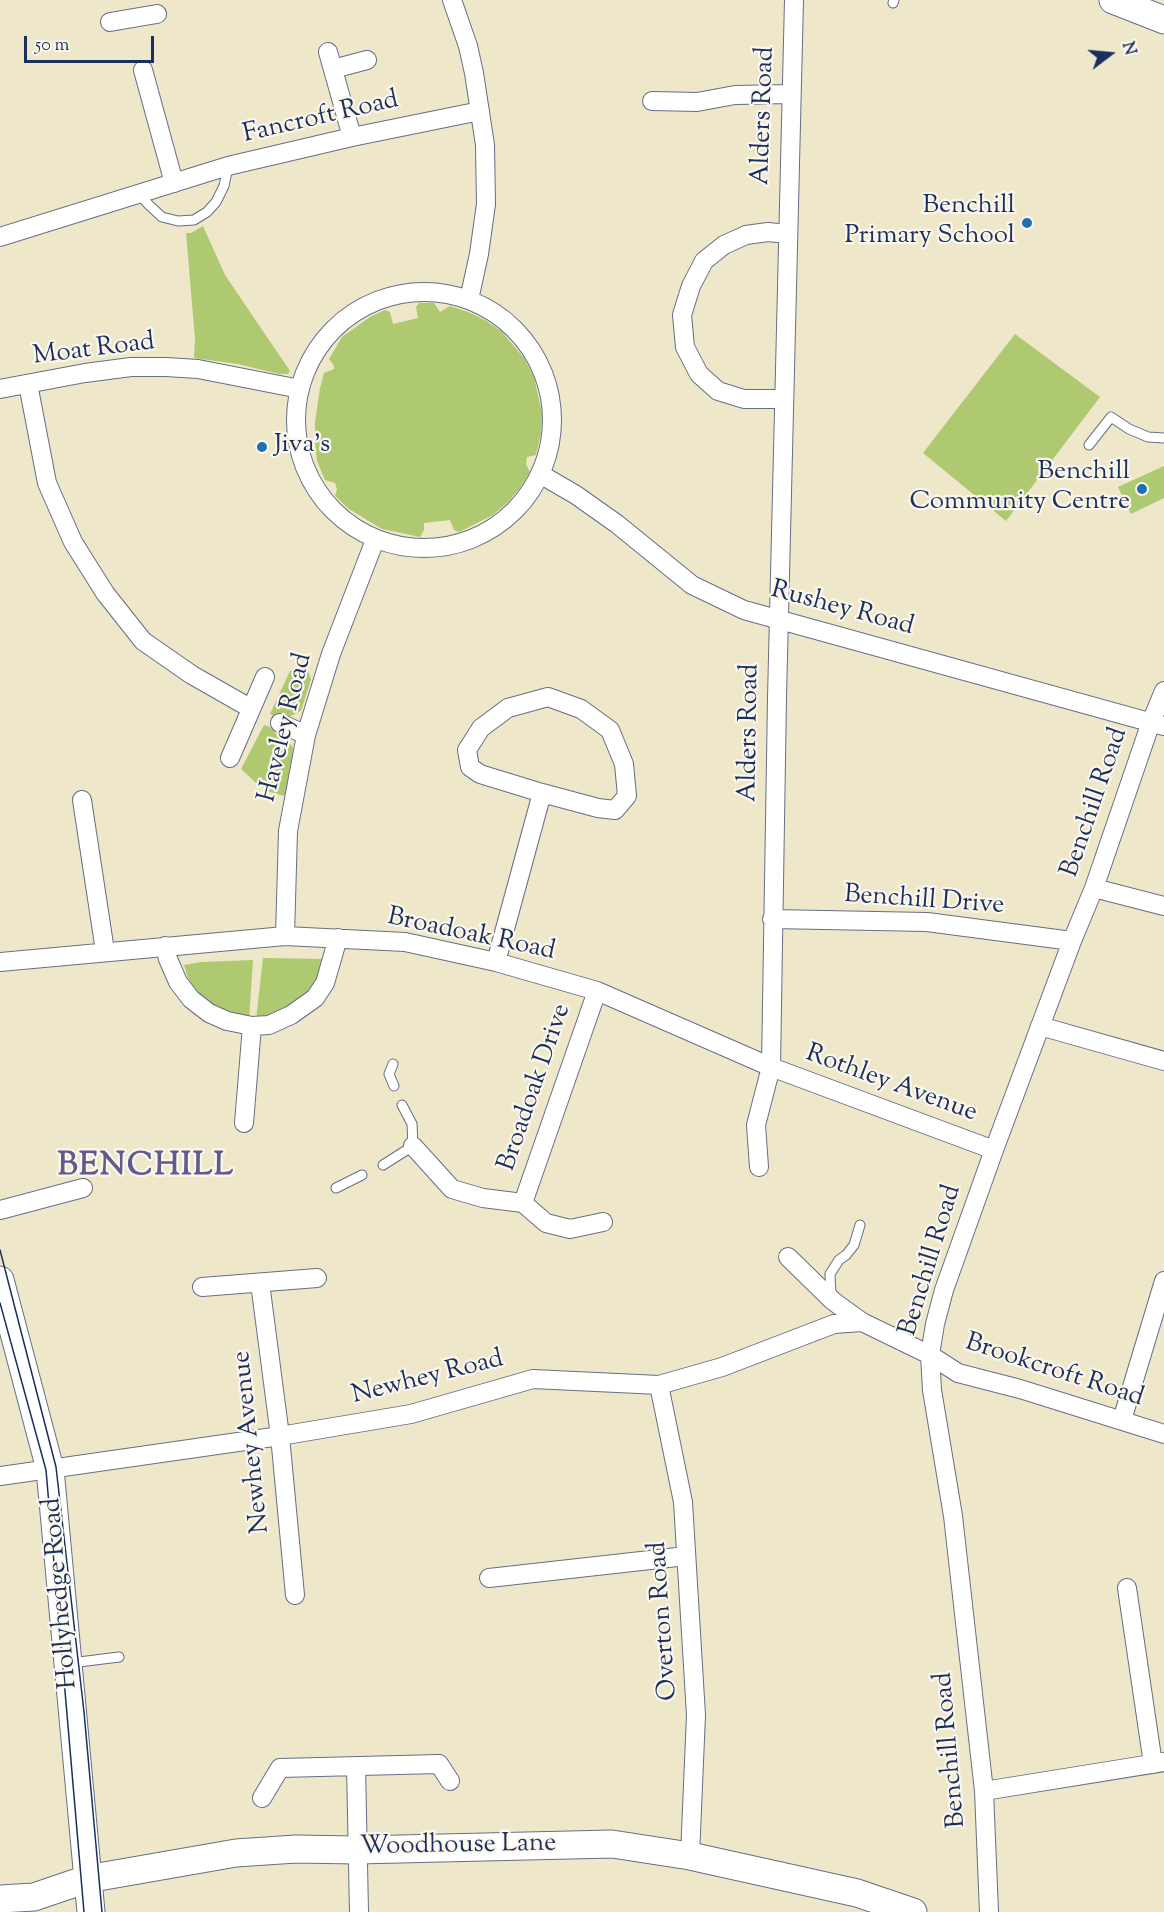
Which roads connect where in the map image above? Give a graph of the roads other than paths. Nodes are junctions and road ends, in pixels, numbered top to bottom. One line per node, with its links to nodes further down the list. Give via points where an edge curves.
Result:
1 (452, 0): 12 (street, via 470,55)
2 (794, 0): 10 (street, Alders Road)
3 (1113, 0): 6 (street)
4 (133, 8): 5 (street); 7 (street)
5 (157, 14)
6 (1164, 20)
7 (110, 22)
8 (367, 60): 13 (street, via 331,61)
9 (143, 70): 15 (street)
10 (791, 94): 11 (street, via 735,95 697,102); 17 (street, Alders Road)
11 (652, 101)
12 (480, 111): 13 (street, Fancroft Road); 19 (street, via 486,204)
13 (352, 137): 14 (street, Fancroft Road)
14 (228, 166): 15 (street, Fancroft Road); 16 (lane, via 216,202 194,220 162,216)
15 (174, 183): 16 (street, Fancroft Road)
16 (139, 194): 18 (street, Fancroft Road)
17 (788, 234): 23 (street, Alders Road); 23 (street, via 746,235 718,250 704,261 682,315 685,347 699,374 718,391 744,399)
18 (0, 237)
19 (470, 295): 22 (street, via 414,292 369,305 324,339); 26 (street, via 503,316 532,348 541,367 549,388 552,420 550,443)
20 (28, 384): 21 (street, Moat Road); 22 (street, Moat Road, via 131,367 166,367 198,369); 31 (street, via 47,483 74,542 105,593 143,641)
21 (0, 389)
22 (300, 389): 27 (street, via 297,442 303,466 317,494 337,516)
23 (784, 399): 28 (street, Alders Road)
24 (1164, 438): 25 (lane, via 1148,437 1112,417)
25 (1089, 445)
26 (540, 474): 27 (street, via 510,514 492,530 468,541 417,548); 28 (street, Rushey Road, via 617,524 692,585 744,610)
27 (375, 540): 34 (street, Haveley Road, via 331,654)
28 (779, 619): 33 (street, Rushey Road, via 979,678); 40 (street, Alders Road)
29 (265, 677): 31 (street)
30 (1164, 691): 33 (street, Benchill Road)
31 (250, 708): 35 (street)
32 (280, 723): 34 (street)
33 (1157, 724): 38 (street, Benchill Road)
34 (306, 735): 41 (street, Haveley Road, via 288,831)
35 (230, 758)
36 (542, 794): 36 (street, via 615,810 627,796 624,764 610,730 581,709 548,697 508,708 482,728 467,750 470,767 480,774); 47 (street)
37 (82, 800): 45 (street)
38 (1094, 888): 39 (street); 43 (street, Benchill Road)
39 (1164, 906)
40 (772, 919): 43 (street, Benchill Drive, via 927,922); 53 (street, Alders Road)
41 (285, 936): 42 (street, Broadoak Road); 44 (street, Broadoak Road)
42 (338, 938): 47 (street, Broadoak Road, via 405,942); 49 (street, via 325,984 315,998 269,1025)
43 (1072, 941): 50 (street, Benchill Road)
44 (165, 946): 45 (street, Broadoak Road); 49 (street, via 178,982 191,999 227,1021)
45 (105, 951): 46 (street, Broadoak Road)
46 (0, 962)
47 (496, 962): 48 (street, Broadoak Road)
48 (597, 991): 53 (street, Broadoak Road); 64 (street, Broadoak Drive)
49 (252, 1026): 56 (street)
50 (1040, 1026): 51 (street); 58 (street, Benchill Road)
51 (1164, 1061)
52 (393, 1064): 54 (lane, via 390,1074)
53 (771, 1067): 58 (street, Rothley Avenue); 60 (street, Alders Road, via 756,1125)
54 (394, 1086)
55 (402, 1106): 57 (lane, via 412,1124)
56 (244, 1123)
57 (413, 1146): 59 (lane); 64 (street, Broadoak Drive, via 452,1189)
58 (994, 1150): 76 (street, Benchill Road, via 944,1290)
59 (383, 1166)
60 (759, 1167)
61 (362, 1175): 63 (lane)
62 (83, 1188): 65 (street)
63 (336, 1188)
64 (523, 1203): 66 (street, Broadoak Drive, via 546,1223 570,1229)
65 (0, 1210)
66 (603, 1222)
67 (860, 1225): 74 (lane, via 854,1245 830,1274)
68 (788, 1257): 74 (street, Brookcroft Road)
69 (317, 1278): 72 (street)
70 (0, 1280): 81 (street, Hollyhedge Road)
71 (1164, 1281): 78 (street)
72 (260, 1283): 73 (street); 80 (street, Newhey Avenue)
73 (202, 1287)
74 (832, 1301): 75 (street, Brookcroft Road)
75 (862, 1322): 76 (street, Brookcroft Road); 77 (street, Newhey Road, via 834,1324 722,1367)
76 (930, 1355): 78 (street, Brookcroft Road, via 958,1373); 92 (street, Benchill Road, via 953,1516)
77 (659, 1385): 80 (street, Newhey Road, via 533,1379 411,1414); 83 (street, Overton Road, via 683,1502)
78 (1122, 1420): 79 (street, Brookcroft Road)
79 (1164, 1434)
80 (280, 1436): 81 (street, Newhey Road); 86 (street, Newhey Avenue)
81 (50, 1469): 82 (street, Newhey Road); 88 (street, Hollyhedge Road)
82 (0, 1476)
83 (686, 1556): 84 (street); 95 (street, Overton Road, via 696,1715)
84 (489, 1578)
85 (1127, 1588): 89 (street)
86 (294, 1595)
87 (119, 1657): 88 (lane)
88 (68, 1663): 96 (street, Hollyhedge Road)
89 (1159, 1763): 92 (street)
90 (356, 1766): 91 (street, via 439,1764); 93 (street, via 280,1767); 94 (street)
91 (450, 1781)
92 (984, 1791): 101 (street, Benchill Road)
93 (262, 1798)
94 (357, 1850): 95 (street, Woodhouse Lane, via 612,1844); 96 (street, Woodhouse Lane, via 236,1853); 99 (street)
95 (690, 1856): 100 (street, Woodhouse Lane, via 856,1893)
96 (87, 1879): 97 (street, Woodhouse Lane, via 34,1897); 98 (street, Hollyhedge Road)
97 (0, 1899)
98 (91, 1912)
99 (359, 1912)
100 (914, 1912)
101 (989, 1912)

